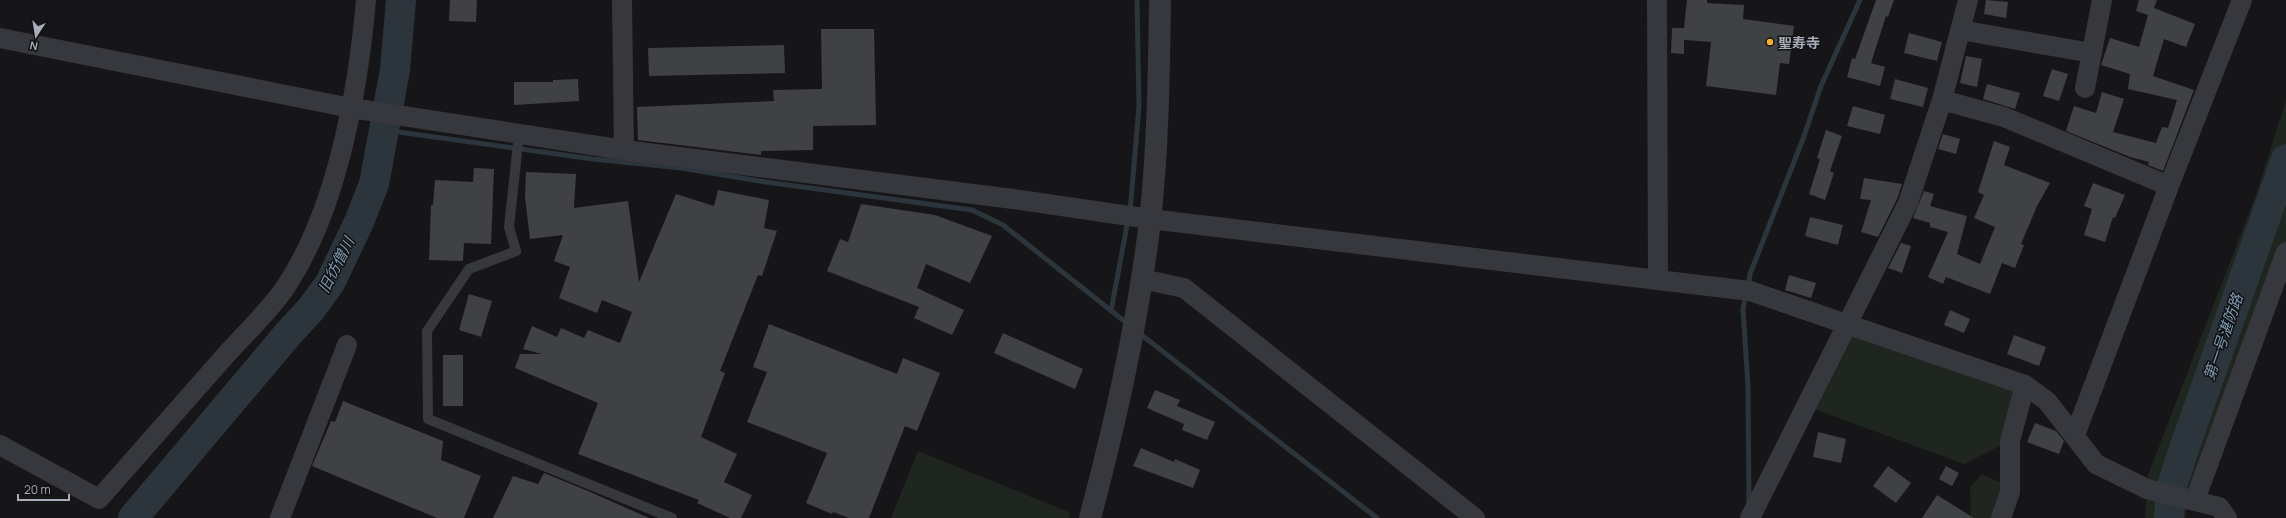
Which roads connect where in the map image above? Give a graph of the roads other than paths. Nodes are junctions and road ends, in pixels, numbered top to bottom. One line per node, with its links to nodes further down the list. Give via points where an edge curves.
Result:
1 (366, 0): 13 (street)
2 (622, 0): 15 (street)
3 (1160, 0): 17 (street, via 1158,106)
4 (1657, 0): 20 (street)
5 (1968, 0): 8 (street)
6 (2102, 0): 10 (street)
7 (2242, 0): 16 (street)
8 (1960, 30): 10 (street); 12 (street)
9 (0, 38): 13 (street)
10 (2092, 54): 11 (street)
11 (2085, 88)
12 (1942, 100): 16 (street, via 2004,117); 21 (street, via 1908,203)
13 (351, 108): 14 (street); 25 (street, via 331,187 311,242 285,289 99,499)
14 (518, 134): 15 (street); 28 (lane, via 509,227 516,252 469,269 427,331 428,419)
15 (624, 150): 17 (street, via 1013,199)
16 (2169, 186): 24 (street)
17 (1150, 219): 19 (street); 20 (street)
18 (2286, 252): 26 (street)
19 (1142, 279): 29 (street, via 1108,450); 30 (street, via 1184,288)
20 (1658, 280): 21 (street, via 1750,292)
21 (1846, 325): 23 (street); 31 (street)
22 (347, 345): 27 (street)
23 (2025, 385): 24 (street, via 2047,401); 32 (street, via 2010,441 2010,492)
24 (2075, 435): 26 (street, via 2096,464 2147,489)
25 (0, 445)
26 (2192, 499): 33 (street, via 2219,507)
27 (280, 518)
28 (672, 518)
29 (1090, 518)
30 (1475, 518)
31 (1750, 518)
32 (2002, 518)
33 (2227, 518)

